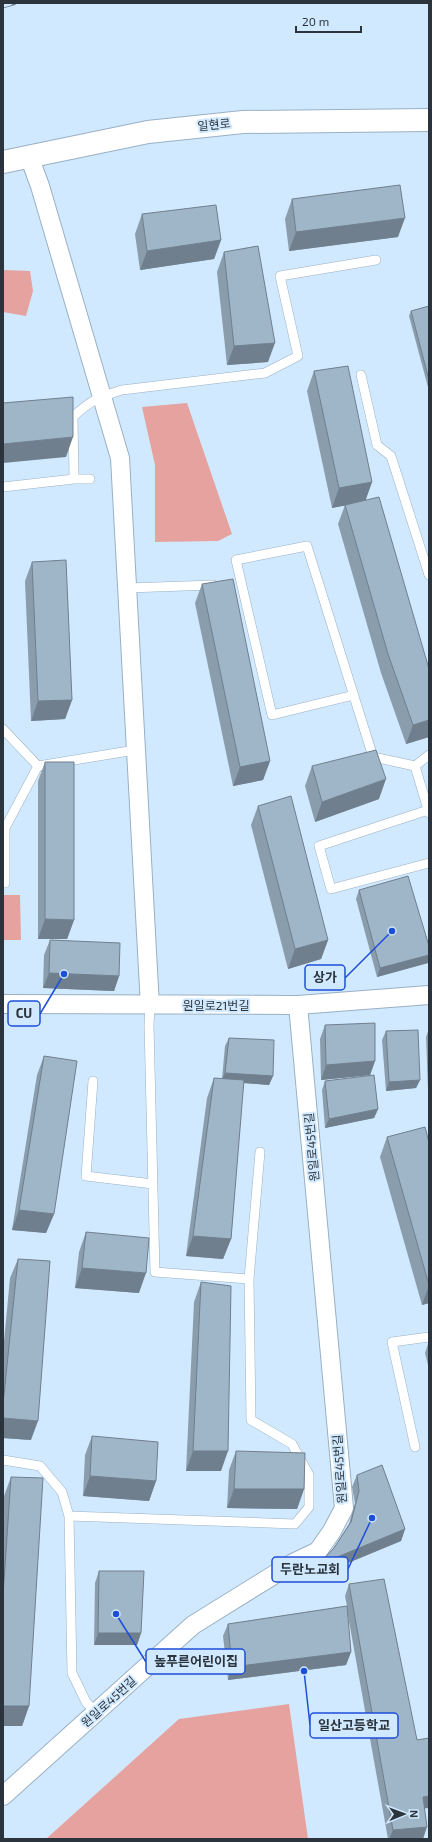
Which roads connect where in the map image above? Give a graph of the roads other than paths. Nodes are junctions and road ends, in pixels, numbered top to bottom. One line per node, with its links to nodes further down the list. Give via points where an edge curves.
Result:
1 (429, 120): 2 (main road, 일현로, via 242,122 148,132)
2 (29, 156): 3 (main road, 일현로); 6 (street)
3 (3, 162)
4 (376, 260): 6 (lane, via 280,276 298,356 265,373 122,390)
5 (361, 375): 10 (lane, via 377,444 391,456)
6 (101, 397): 7 (lane, via 87,404 73,417); 12 (street, via 120,458)
7 (74, 479): 8 (lane); 9 (lane)
8 (90, 479)
9 (3, 487)
10 (429, 575)
11 (233, 585): 12 (lane); 13 (lane, via 272,715); 13 (lane, via 236,560 307,546)
12 (128, 588): 15 (street)
13 (354, 695): 18 (lane, via 373,757)
14 (3, 729): 17 (lane)
15 (135, 750): 17 (lane); 25 (street)
16 (429, 754): 18 (lane)
17 (38, 766): 20 (lane)
18 (416, 766): 19 (lane)
19 (429, 812): 21 (lane, via 319,846 331,889)
20 (4, 828): 22 (lane)
21 (429, 863)
22 (5, 883)
23 (429, 996): 26 (street, 원일로21번길)
24 (3, 1004): 25 (street, 원일로21번길)
25 (150, 1006): 26 (street, 원일로21번길); 29 (lane)
26 (298, 1006): 35 (street, 원일로45번길, via 344,1508 318,1551 293,1563 193,1625)
27 (92, 1081): 29 (lane, via 86,1176)
28 (260, 1152): 30 (lane)
29 (153, 1184): 30 (lane, via 155,1272)
30 (249, 1278): 34 (lane, via 252,1420 292,1444 310,1475 309,1507 295,1524)
31 (429, 1337): 32 (lane, via 392,1342)
32 (415, 1447)
33 (3, 1460): 34 (lane, via 40,1466 62,1492)
34 (70, 1516): 35 (lane, via 72,1673 86,1702)
35 (96, 1713): 36 (street, 원일로45번길)
36 (3, 1796)

